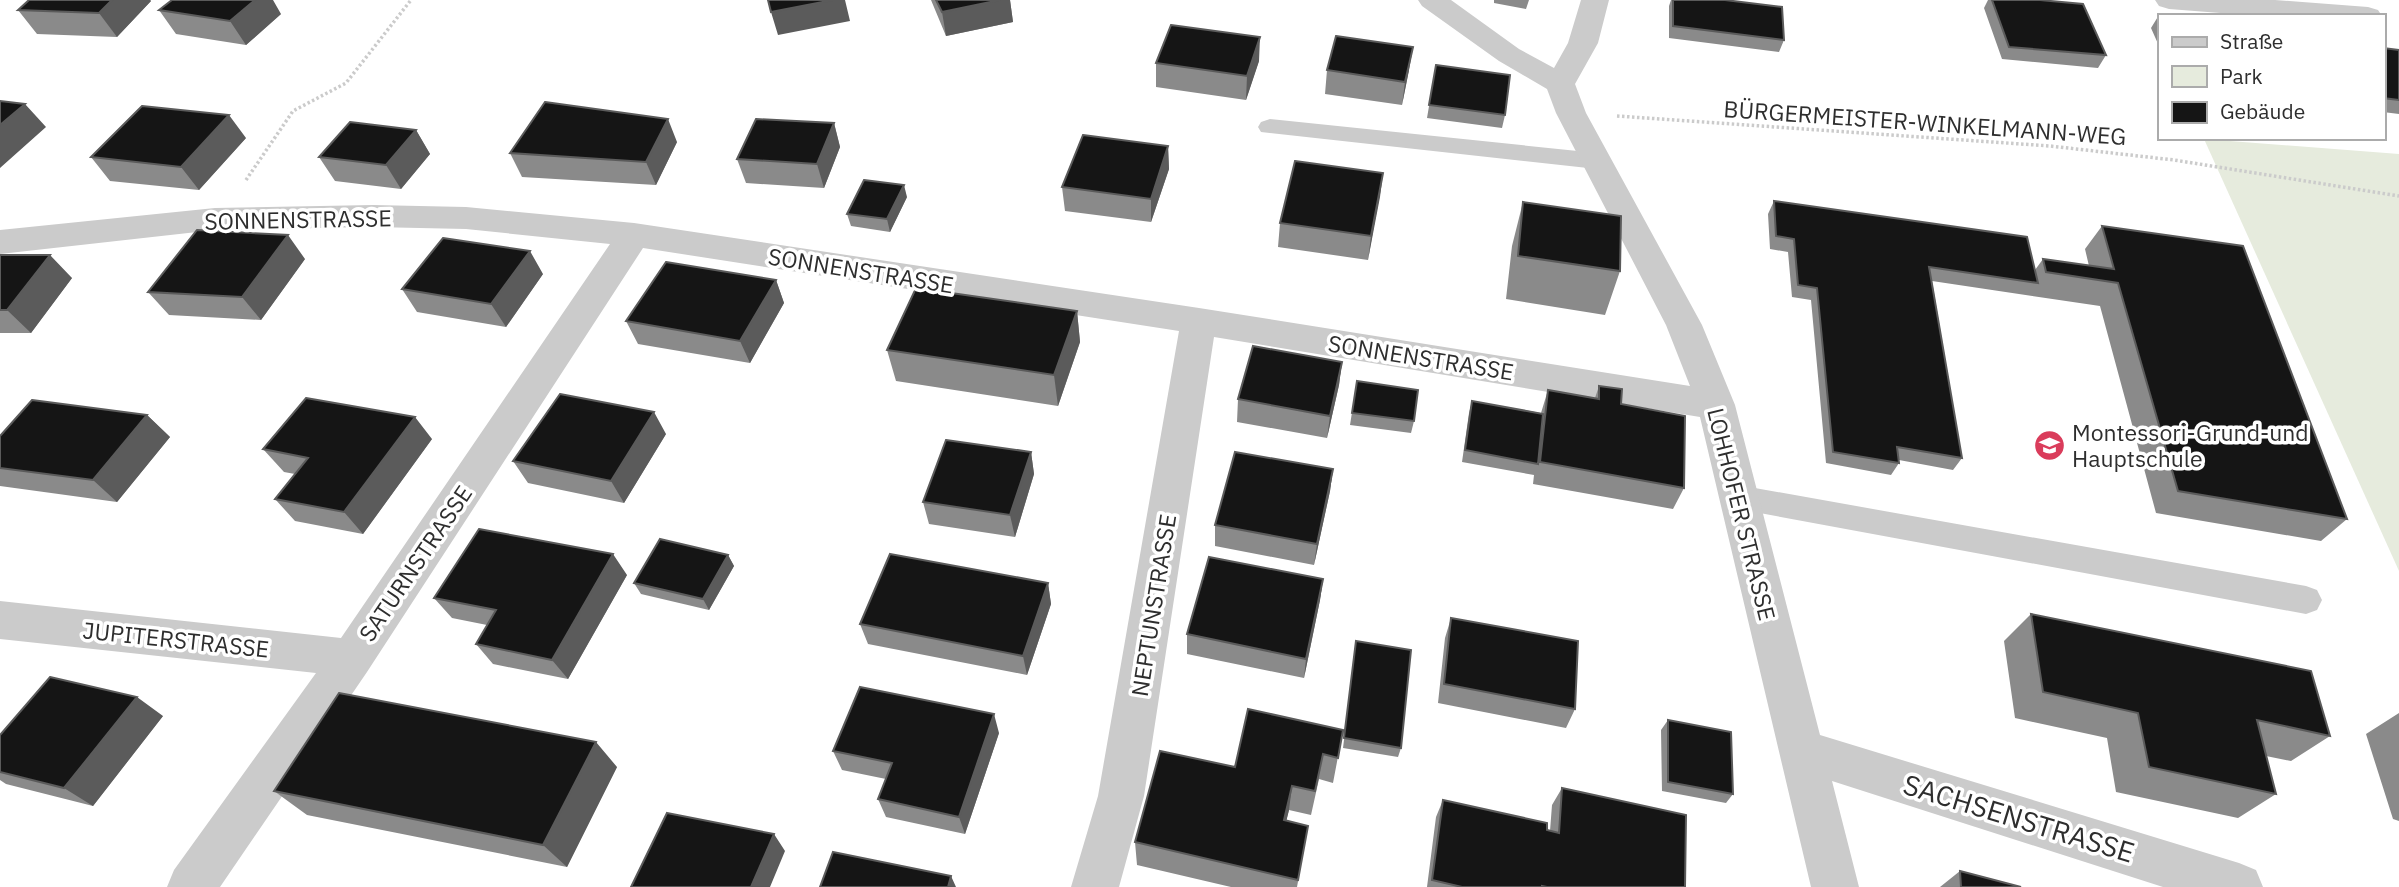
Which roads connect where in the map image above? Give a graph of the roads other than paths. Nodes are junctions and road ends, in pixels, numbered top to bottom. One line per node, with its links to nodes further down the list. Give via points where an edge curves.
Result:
1 (1433, 0): 5 (street)
2 (1595, 0): 5 (street)
3 (2169, 0): 4 (street)
4 (2344, 14)
5 (1565, 98): 7 (street, LOHHOFER STRASSE)
6 (1270, 127): 7 (lane)
7 (1597, 161): 11 (street, LOHHOFER STRASSE, via 1684,325)
8 (634, 235): 9 (street, SONNENSTRASSE, via 466,218 373,216 215,219); 10 (street, SONNENSTRASSE); 15 (street, SATURNSTRASSE)
9 (0, 242)
10 (1199, 321): 11 (street, SONNENSTRASSE); 18 (street, NEPTUNSTRASSE, via 1121,796)
11 (1716, 405): 12 (street, LOHHOFER STRASSE)
12 (1738, 497): 13 (lane); 16 (street, LOHHOFER STRASSE)
13 (2306, 600)
14 (0, 620): 15 (street, JUPITERSTRASSE)
15 (352, 658): 17 (street, SATURNSTRASSE)
16 (1800, 750): 19 (street, LOHHOFER STRASSE); 20 (street, SACHSENSTRASSE)
17 (191, 887)
18 (1095, 887)
19 (1835, 887)
20 (2239, 887)

